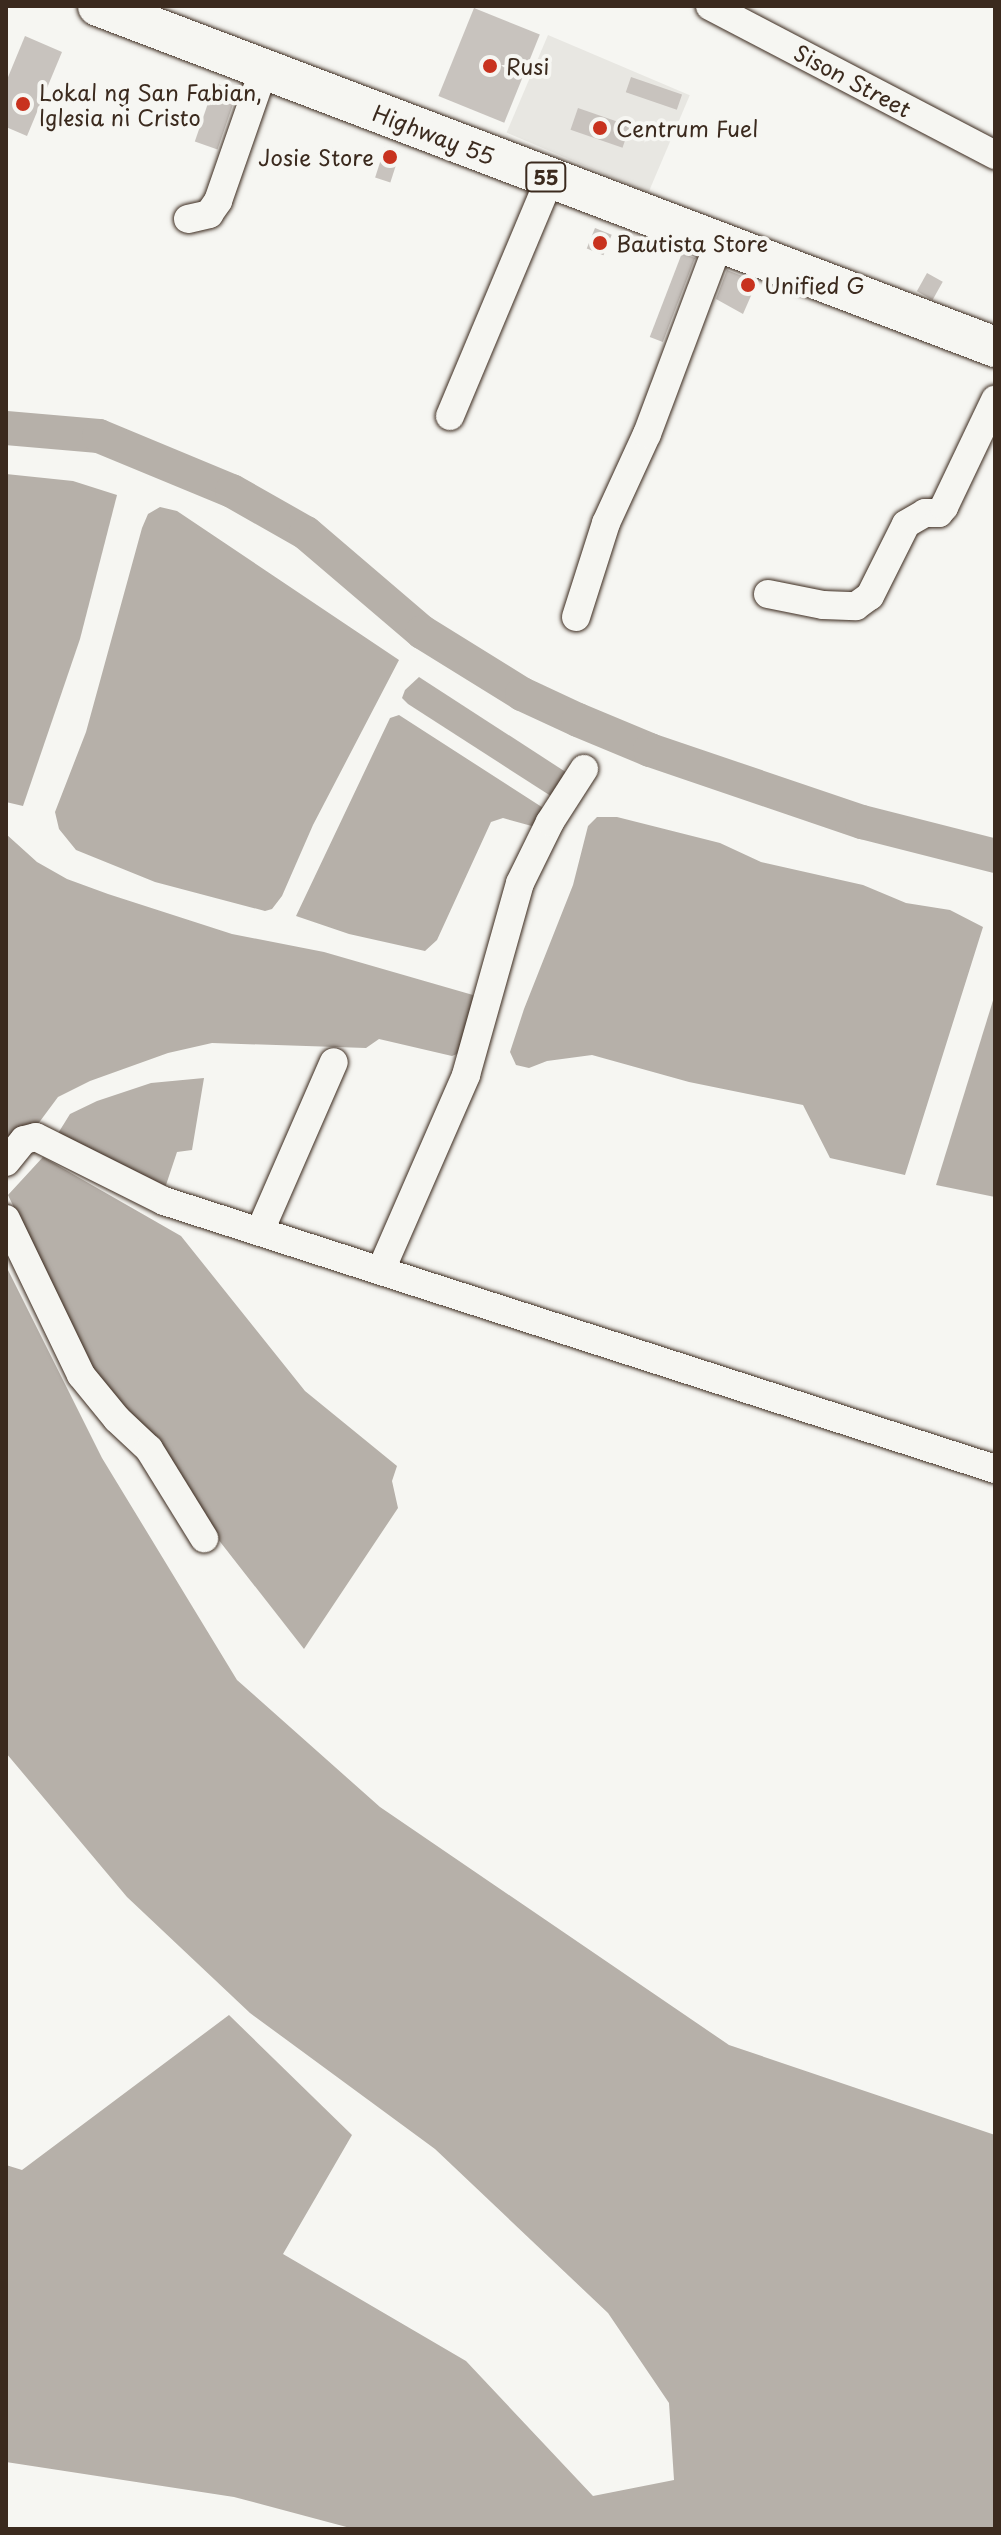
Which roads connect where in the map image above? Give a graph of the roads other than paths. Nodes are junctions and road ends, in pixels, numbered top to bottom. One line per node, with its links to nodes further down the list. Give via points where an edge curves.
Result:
1 (98, 6): 3 (highway, Highway 55 / 55)
2 (710, 6): 4 (street, Sison Street)
3 (264, 69): 5 (highway, Highway 55 / 55); 6 (street, via 218,201 209,214)
4 (995, 155)
5 (550, 178): 7 (highway, Highway 55 / 55); 10 (street)
6 (188, 219)
7 (719, 242): 8 (highway, Highway 55 / 55); 12 (street, via 647,434 606,523)
8 (995, 347)
9 (995, 400): 11 (street, via 944,507 906,524 870,596 856,606)
10 (450, 416)
11 (768, 594)
12 (576, 617)
13 (584, 769): 18 (street, via 529,860 466,1075)
14 (334, 1062): 17 (street)
15 (6, 1162): 17 (street, via 24,1140 36,1137 164,1201)
16 (6, 1219): 20 (street, via 81,1375 149,1449)
17 (260, 1231): 18 (street)
18 (381, 1270): 19 (street)
19 (995, 1469)
20 (204, 1538)

